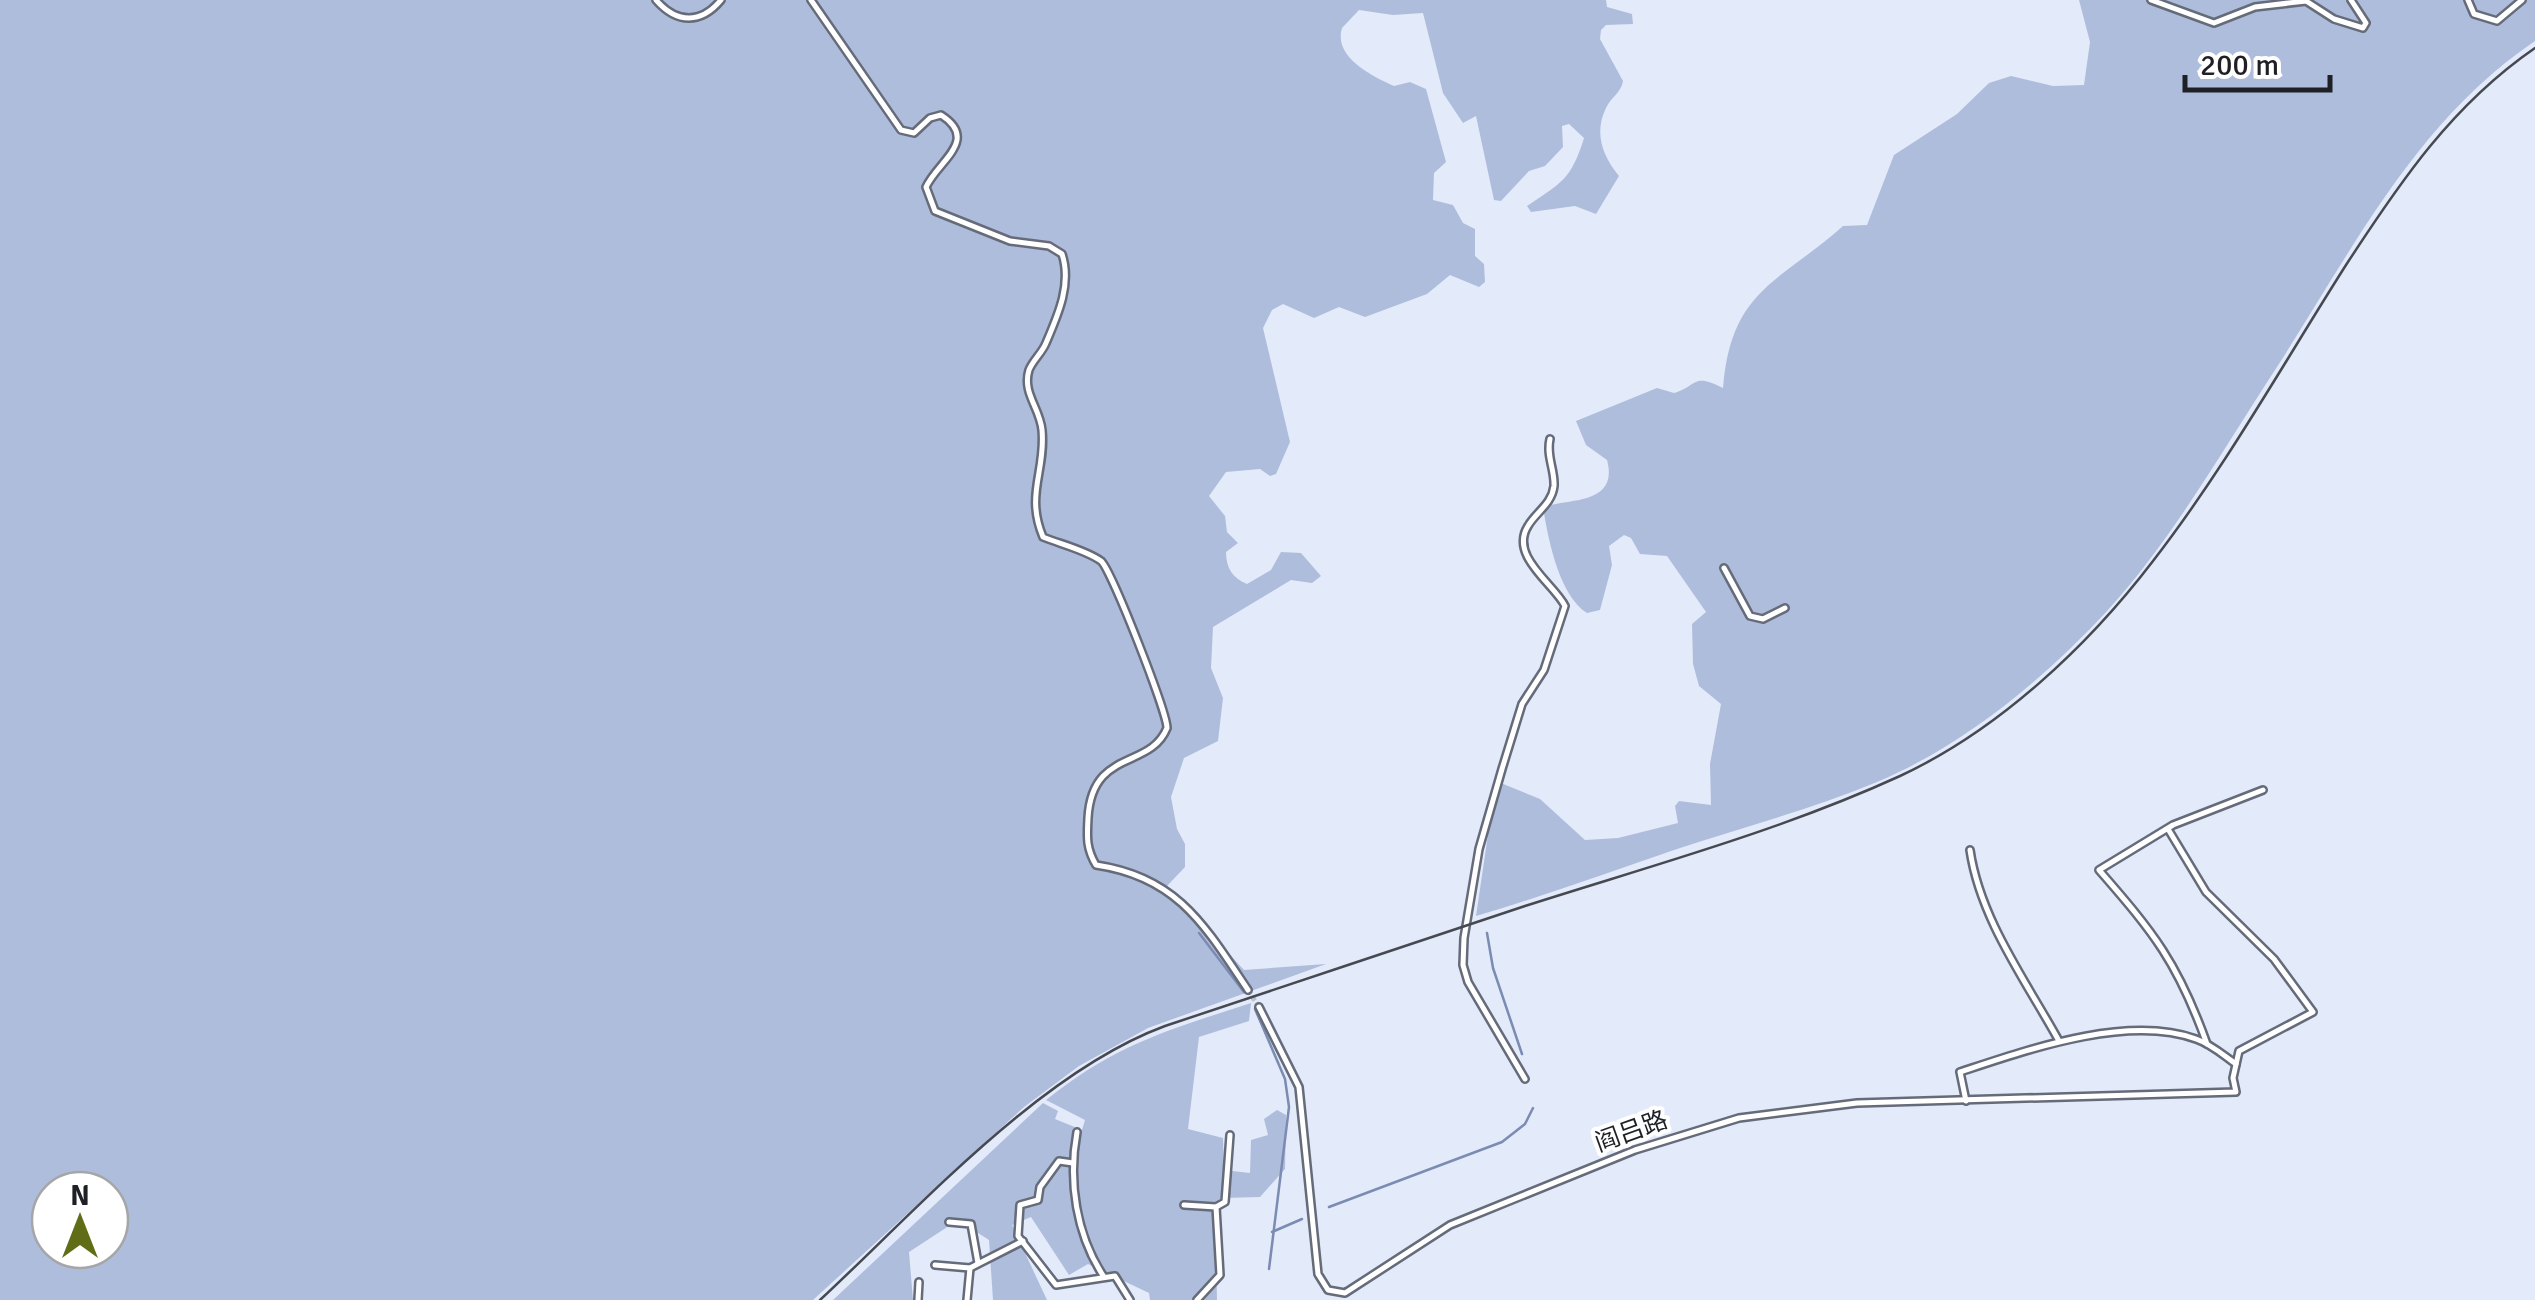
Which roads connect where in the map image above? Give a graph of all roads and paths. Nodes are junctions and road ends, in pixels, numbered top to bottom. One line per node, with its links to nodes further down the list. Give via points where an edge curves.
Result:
1 (656, 0): 2 (street, via 690,20)
2 (721, 0)
3 (811, 0): 14 (street, via 901,130 914,133 941,115 952,122 956,151 926,187 936,212 1010,242 1062,254 1068,286 1026,389 1042,425 1034,515 1043,536 1101,561 1113,578 1168,728 1150,750 1121,760 1102,776 1090,798 1087,849 1096,865 1156,881 1190,908)
4 (2151, 0): 5 (street, via 2214,23 2255,6 2306,0 2363,28)
5 (2350, 0)
6 (2468, 0): 7 (street, via 2474,14 2496,21)
7 (2522, 0)
8 (1550, 439): 19 (street, via 1554,486 1526,528 1524,544 1537,575 1557,589 1565,606 1544,670 1522,704 1497,785 1472,887 1463,965)
9 (1724, 568): 10 (street, via 1750,616 1763,619)
10 (1785, 608)
11 (2263, 790): 12 (street)
12 (2168, 828): 17 (street, via 2098,870 2160,940); 18 (street, via 2206,892 2274,959 2313,1012 2239,1050)
13 (1970, 850): 16 (street, via 1974,880 1994,925)
14 (1248, 990)
15 (1259, 1007): 32 (street, via 1299,1087 1318,1274)
16 (2059, 1041): 17 (street, via 2154,1033); 20 (street, via 1960,1072)
17 (2207, 1044): 18 (street)
18 (2236, 1065): 20 (street, 阎吕路, via 2236,1092)
19 (1525, 1080)
20 (1966, 1101): 32 (street, 阎吕路, via 1832,1105 1708,1125 1450,1225 1356,1289)
21 (1077, 1132): 23 (street)
22 (1230, 1135): 25 (street, via 1225,1202)
23 (1073, 1163): 27 (street, via 1060,1161 1038,1200 1020,1205); 30 (street, via 1086,1244)
24 (1184, 1204): 25 (street)
25 (1216, 1207): 36 (street, via 1220,1275)
26 (949, 1222): 29 (street, via 971,1224)
27 (1023, 1241): 29 (street); 30 (street, via 1056,1285)
28 (936, 1265): 29 (street)
29 (974, 1266): 34 (street)
30 (1104, 1278): 35 (street, via 1119,1278)
31 (919, 1282): 33 (street)
32 (1335, 1293): 37 (street, 阎吕路)
33 (918, 1300)
34 (966, 1300)
35 (1130, 1300)
36 (1196, 1300)
37 (1325, 1300)

